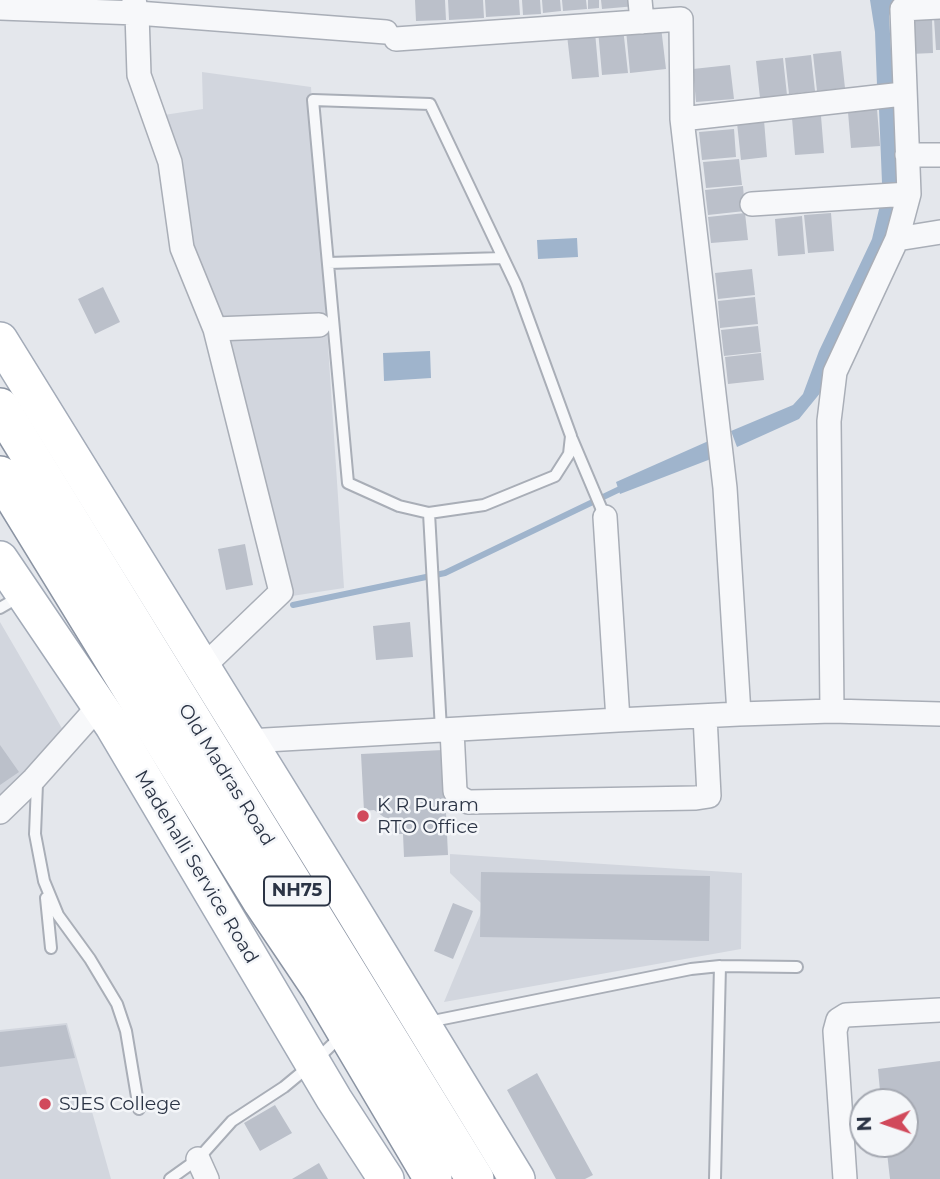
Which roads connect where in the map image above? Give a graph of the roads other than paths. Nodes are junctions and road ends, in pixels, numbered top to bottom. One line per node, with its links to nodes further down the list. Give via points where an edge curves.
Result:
1 (136, 7): 3 (street); 4 (street, via 391,35); 16 (street, via 139,75 170,162 182,248)
2 (940, 7): 5 (street, via 902,9)
3 (0, 8)
4 (641, 11): 6 (street, via 681,19)
5 (904, 94): 6 (street); 7 (street)
6 (682, 119): 28 (street, via 725,488)
7 (907, 155): 8 (street); 9 (street)
8 (940, 155)
9 (909, 194): 10 (street); 12 (street)
10 (752, 204)
11 (940, 233): 12 (street)
12 (897, 239): 27 (street, via 835,372 829,421)
13 (503, 258): 14 (lane); 14 (lane, via 430,104 313,100); 19 (lane)
14 (328, 263): 21 (lane, via 348,483 399,506)
15 (318, 325): 16 (street)
16 (215, 329): 25 (street, via 281,592)
17 (0, 340): 25 (main road)
18 (0, 407): 49 (highway, Old Madras Road / NH75)
19 (571, 436): 21 (lane, via 569,454 555,476 484,505); 22 (lane)
20 (0, 475): 42 (highway, Old Madras Road / NH75)
21 (429, 513): 32 (lane)
22 (605, 517): 31 (street)
23 (0, 559): 24 (main road, Madehalli Service Road)
24 (12, 601): 26 (main road, Madehalli Service Road)
25 (203, 667): 33 (main road)
26 (99, 706): 34 (street); 43 (main road, Madehalli Service Road)
27 (832, 711): 28 (street); 29 (street)
28 (739, 714): 30 (street)
29 (940, 714)
30 (705, 716): 31 (street); 32 (street, via 709,796 696,798 468,802 455,791)
31 (618, 720): 32 (street)
32 (446, 730): 33 (street)
33 (248, 741): 41 (main road)
34 (34, 779): 35 (street); 36 (lane, via 35,834)
35 (0, 812)
36 (45, 884): 37 (lane); 44 (lane, via 58,915 117,1004)
37 (51, 948)
38 (720, 966): 39 (lane); 41 (lane); 51 (lane)
39 (797, 967)
40 (940, 1010): 52 (street, via 846,1014 838,1020)
41 (422, 1023): 50 (main road)
42 (345, 1032): 43 (lane); 48 (highway, Old Madras Road / NH75)
43 (313, 1063): 45 (lane, via 232,1121); 47 (main road, Madehalli Service Road)
44 (139, 1110)
45 (202, 1169): 46 (lane)
46 (170, 1179)
47 (386, 1179)
48 (433, 1179)
49 (475, 1179)
50 (517, 1179)
51 (715, 1179)
52 (845, 1179)

